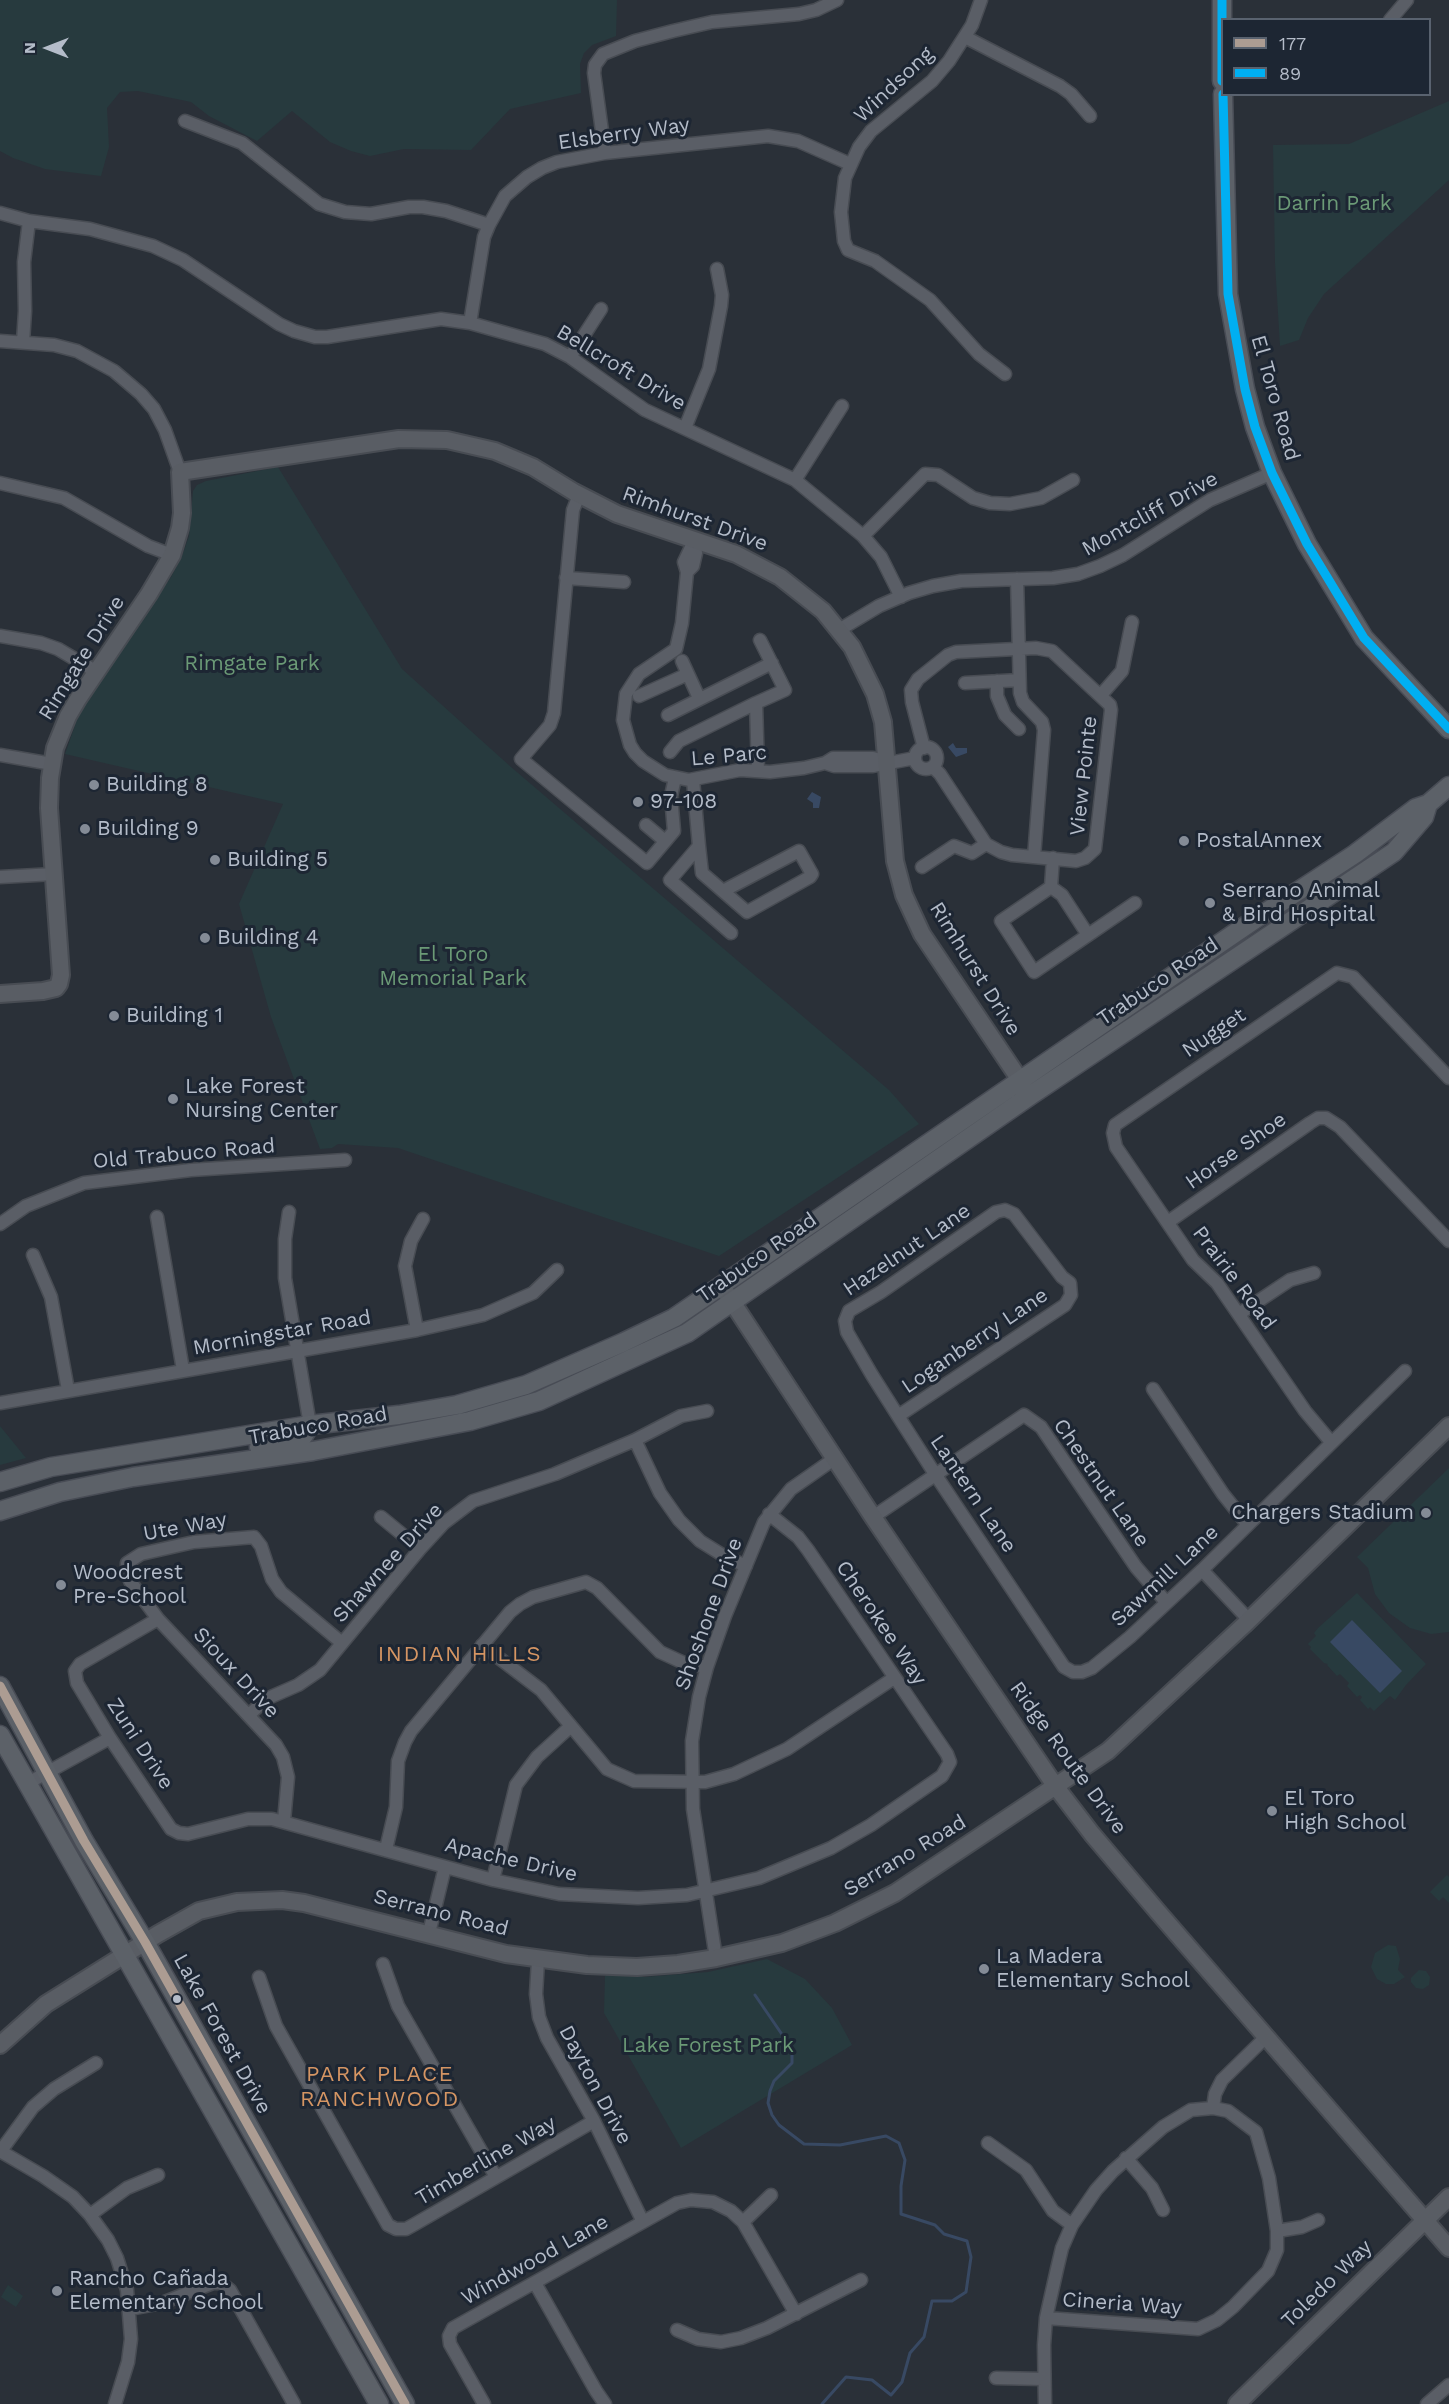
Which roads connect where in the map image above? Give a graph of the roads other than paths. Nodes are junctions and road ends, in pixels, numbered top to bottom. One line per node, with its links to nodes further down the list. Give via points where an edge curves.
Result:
1 (837, 0): 11 (street, via 799,14 712,22 634,40 603,54 594,73)
2 (981, 0): 7 (street, Windsong)
3 (1222, 0): 5 (main road)
4 (1407, 0): 6 (street)
5 (1222, 18)
6 (1392, 18)
7 (965, 37): 9 (street, via 1060,86); 12 (street, Windsong, via 932,81 871,131)
8 (1223, 96): 26 (main road, El Toro Road, via 1231,315 1245,389)
9 (1090, 116)
10 (185, 121): 15 (street, via 242,143 319,204 371,214 423,207)
11 (605, 153): 12 (street, Elsberry Way, via 768,136 798,141); 15 (street, Elsberry Way, via 557,162 534,172 505,196)
12 (850, 164): 22 (street, Windsong, via 841,212 848,250 875,261 930,300 979,354)
13 (0, 213): 14 (street, Bellcroft Drive)
14 (28, 221): 18 (street, Bellcroft Drive, via 90,229 153,246 192,266 279,324 315,337 441,319); 20 (street)
15 (489, 225): 18 (street, Elsberry Way)
16 (717, 269): 24 (street, via 722,295 711,360)
17 (601, 309): 21 (street)
18 (470, 323): 21 (street, Bellcroft Drive, via 545,344)
19 (0, 341): 20 (street)
20 (23, 342): 25 (street, via 77,351 128,381 154,410)
21 (570, 357): 24 (street, Bellcroft Drive, via 645,410)
22 (1005, 374)
23 (842, 406): 27 (street)
24 (685, 429): 27 (street, Bellcroft Drive)
25 (180, 472): 30 (street, Rimhurst Drive, via 367,442 426,438 495,451 533,467); 33 (street, Rimgate Drive, via 182,513)
26 (1272, 473): 35 (street, Montcliff Drive, via 1210,500 1100,566 1053,579); 56 (main road, El Toro Road, via 1307,544 1364,638)
27 (795, 480): 31 (street, Bellcroft Drive)
28 (1073, 480): 31 (street, via 1031,502 999,504 964,494 938,475 925,474)
29 (0, 483): 33 (street, via 64,498 147,546)
30 (579, 495): 32 (street, Rimhurst Drive, via 625,518); 34 (street, via 573,510)
31 (863, 536): 37 (street, Bellcroft Drive, via 881,558)
32 (694, 541): 39 (street, Rimhurst Drive, via 736,554 780,577 823,611); 65 (street, Le Parc, via 696,553 687,572 676,649 639,674 626,694 623,708 626,733 635,753 652,768)
33 (172, 555): 45 (street, Rimgate Drive)
34 (566, 578): 36 (street); 70 (street, via 554,713 550,725 521,759 647,863)
35 (1017, 579): 37 (street, Montcliff Drive, via 961,581); 42 (street)
36 (624, 582)
37 (901, 597): 39 (street, Montcliff Drive)
38 (1132, 622): 50 (street, via 1122,671)
39 (839, 630): 61 (street, Rimhurst Drive, via 875,694)
40 (0, 636): 45 (street, via 58,649)
41 (760, 640): 44 (street)
42 (1017, 649): 47 (street); 50 (street, View Pointe, via 1052,651); 57 (street, View Pointe, via 956,652 918,680 911,696)
43 (682, 661): 46 (street)
44 (772, 663): 52 (street); 53 (street, via 785,690)
45 (95, 671): 62 (street, Rimgate Drive, via 68,716)
46 (688, 674): 51 (street); 52 (street)
47 (1019, 680): 48 (street); 73 (street, via 1021,698 1041,720 1044,730)
48 (996, 681): 49 (street); 55 (street, via 1005,715)
49 (965, 683)
50 (1101, 695): 74 (street, View Pointe, via 1111,710 1095,849 1076,861)
51 (639, 696)
52 (699, 698): 54 (street)
53 (756, 703): 58 (street, via 679,741); 64 (street)
54 (668, 714)
55 (1019, 729)
56 (1449, 729)
57 (924, 748): 60 (street, via 917,751); 63 (street, via 934,751 937,760)
58 (670, 752)
59 (0, 755): 62 (street)
60 (915, 758): 61 (street, Le Parc); 63 (street, via 921,768)
61 (888, 762): 64 (street, Le Parc, via 825,763); 88 (street, Rimhurst Drive, via 895,861 904,895 922,934)
62 (52, 764): 76 (street, Rimgate Drive, via 49,808)
63 (933, 767): 71 (street)
64 (758, 771): 66 (street, Le Parc, via 740,770)
65 (675, 778): 66 (street, Le Parc); 70 (street, via 671,796 674,831)
66 (693, 780): 72 (street)
67 (1449, 786): 68 (main road, Trabuco Road)
68 (1428, 804): 81 (main road, Trabuco Road, via 1416,808 1355,854); 84 (main road, Trabuco Road, via 1424,817 1394,852)
69 (646, 825): 70 (street)
70 (665, 841)
71 (986, 844): 73 (street, via 1001,852); 75 (street, via 972,853 954,846)
72 (699, 846): 79 (street, via 702,873); 82 (street, via 670,880)
73 (1034, 857): 74 (street)
74 (1053, 858): 78 (street)
75 (922, 867)
76 (54, 874): 77 (street); 85 (street, Rimgate Drive, via 59,984 42,991)
77 (0, 877)
78 (1051, 887): 83 (street, via 1062,895); 83 (street, via 1001,921 1034,972)
79 (723, 891): 79 (street, via 799,851 812,874 747,912)
80 (1135, 903): 83 (street)
81 (1254, 920): 84 (main road, via 1253,934 1188,978); 88 (main road, Trabuco Road)
82 (731, 933)
83 (1088, 935)
84 (1184, 992): 86 (main road, Trabuco Road)
85 (0, 994)
86 (1080, 1062): 88 (main road, via 1068,1063 1029,1082); 90 (main road, Trabuco Road)
87 (1449, 1078): 89 (street, Nugget, via 1353,977 1337,973 1121,1120)
88 (1020, 1080): 90 (main road, via 1008,1098 965,1130); 92 (main road, Trabuco Road)
89 (1113, 1133): 96 (street, Prairie Road, via 1116,1147)
90 (962, 1144): 98 (main road, Trabuco Road)
91 (345, 1160): 97 (street, Old Trabuco Road, via 191,1170 84,1183 26,1206)
92 (877, 1177): 98 (main road, via 868,1194 835,1219); 103 (main road, Trabuco Road)
93 (289, 1212): 109 (street, via 285,1278)
94 (157, 1217): 110 (street)
95 (423, 1219): 107 (street, via 411,1241 405,1266)
96 (1168, 1222): 99 (street, Horse Shoe, via 1310,1123 1326,1118 1340,1127); 106 (street, Prairie Road, via 1193,1260 1217,1283)
97 (0, 1224)
98 (830, 1235): 105 (main road, Trabuco Road)
99 (1449, 1240)
100 (33, 1255): 113 (street, via 51,1297)
101 (558, 1270): 107 (street, Morningstar Road, via 532,1293 483,1315)
102 (1314, 1274): 106 (street, via 1290,1280)
103 (721, 1286): 105 (street, Ridge Route Drive); 117 (main road, Trabuco Road, via 674,1318 526,1385 457,1405)
104 (1071, 1295): 108 (street, Hazelnut Lane, via 1070,1283 1014,1214 1005,1210 996,1212 849,1311 844,1321); 116 (street, Loganberry Lane, via 1065,1305)
105 (732, 1303): 121 (street, Ridge Route Drive); 122 (main road, Trabuco Road, via 687,1333 539,1401 470,1421)
106 (1239, 1314): 120 (street, Prairie Road, via 1305,1411)
107 (417, 1330): 109 (street, Morningstar Road)
108 (847, 1332): 116 (street, Lantern Lane)
109 (297, 1351): 110 (street, Morningstar Road); 117 (street)
110 (183, 1370): 113 (street, Morningstar Road)
111 (1405, 1371): 120 (street, Sawmill Lane)
112 (1152, 1389): 129 (street)
113 (68, 1390): 114 (street, Morningstar Road)
114 (0, 1403)
115 (707, 1411): 119 (street, Shawnee Drive, via 681,1416)
116 (898, 1416): 123 (street, Lantern Lane)
117 (310, 1425): 122 (main road, via 296,1440 238,1451); 124 (main road, Trabuco Road, via 51,1467)
118 (1449, 1426): 136 (street, Serrano Road)
119 (635, 1440): 130 (street, Shawnee Drive, via 555,1474 473,1502 444,1523); 132 (street, via 660,1493 678,1520 700,1541)
120 (1331, 1442): 129 (street, Sawmill Lane)
121 (834, 1459): 126 (street, Shoshone Drive, via 791,1489); 128 (street, Ridge Route Drive)
122 (225, 1464): 125 (main road, Trabuco Road, via 60,1492)
123 (935, 1474): 128 (street); 134 (street, Chestnut Lane, via 1024,1415 1041,1427 1136,1567); 140 (street, Lantern Lane, via 1064,1667)
124 (0, 1482)
125 (0, 1511)
126 (769, 1514): 132 (street, Shoshone Drive); 141 (street, Cherokee Way, via 803,1544)
127 (381, 1517): 130 (street)
128 (873, 1517): 151 (street, Ridge Route Drive)
129 (1247, 1524): 133 (street, Sawmill Lane)
130 (420, 1549): 137 (street, Shawnee Drive)
131 (127, 1563): 135 (street, Sioux Drive, via 130,1581); 137 (street, Ute Way, via 141,1554 194,1542 254,1536 281,1592)
132 (746, 1566): 139 (street, Shoshone Drive)
133 (1202, 1570): 134 (street, Sawmill Lane); 136 (street)
134 (1167, 1602): 140 (street, Sawmill Lane, via 1092,1668)
135 (158, 1619): 143 (street, Sioux Drive); 146 (street, Zuni Drive, via 80,1664 75,1671 77,1683)
136 (1249, 1620): 151 (street, Serrano Road, via 1108,1751)
137 (342, 1643): 143 (street, Shawnee Drive, via 309,1679 266,1699)
138 (482, 1645): 139 (street, via 520,1604 586,1582 597,1588 660,1652 684,1663); 144 (street, via 541,1690); 154 (street, via 405,1742)
139 (707, 1667): 149 (street, Shoshone Drive, via 692,1741)
140 (1073, 1672)
141 (894, 1678): 147 (street, Cherokee Way); 149 (street, via 772,1756 729,1776)
142 (0, 1686): 148 (main road, Lake Forest Drive)
143 (249, 1715): 152 (street, Sioux Drive, via 283,1757 289,1783)
144 (571, 1726): 149 (street, via 607,1769 619,1775 634,1781); 156 (street, via 537,1757 516,1785)
145 (0, 1735): 150 (main road)
146 (110, 1738): 148 (street); 153 (street, Zuni Drive, via 171,1829)
147 (950, 1762): 157 (street, Apache Drive, via 942,1776 831,1848 759,1878)
148 (46, 1773): 150 (street); 159 (main road, Lake Forest Drive)
149 (692, 1782): 157 (street, Shoshone Drive)
150 (28, 1783): 160 (main road)
151 (1056, 1787): 161 (street, Serrano Road, via 866,1908 782,1943); 165 (street, Ridge Route Drive)
152 (284, 1821): 153 (street, Apache Drive, via 248,1819); 154 (street, Apache Drive)
153 (179, 1833)
154 (386, 1849): 155 (street, Apache Drive)
155 (445, 1867): 156 (street, Apache Drive); 158 (street)
156 (493, 1880): 157 (street, Apache Drive, via 592,1897 639,1898)
157 (704, 1892): 161 (street, Shoshone Drive)
158 (429, 1933): 159 (street, Serrano Road, via 304,1903 259,1900 199,1911); 162 (street, Serrano Road)
159 (145, 1942): 160 (street, Serrano Road); 198 (main road, Lake Forest Drive)
160 (124, 1955): 166 (street, Serrano Road, via 46,2004); 197 (main road)
161 (716, 1958): 162 (street, Serrano Road, via 637,1967)
162 (538, 1960): 169 (street, Dayton Drive, via 536,1994 546,2038)
163 (383, 1964): 174 (street, via 398,2006)
164 (259, 1977): 174 (street, Timberline Way, via 276,2026 388,2225 406,2229)
165 (1267, 2036): 168 (street, via 1222,2080); 179 (street, Ridge Route Drive)
166 (0, 2045)
167 (96, 2063): 171 (street, via 33,2107)
168 (1213, 2108): 172 (street, via 1186,2112); 184 (street, Cineria Way, via 1236,2115 1256,2132 1269,2178)
169 (594, 2121): 174 (street, Timberline Way); 181 (street, Dayton Drive)
170 (988, 2143): 183 (street, via 1026,2170 1053,2211)
171 (0, 2152): 178 (street, via 73,2197)
172 (1126, 2158): 177 (street, via 1152,2188); 183 (street, via 1096,2190)
173 (158, 2175): 178 (street, via 127,2188)
174 (496, 2177)
175 (771, 2195): 182 (street)
176 (1449, 2197): 179 (street, Toledo Way)
177 (1163, 2211)
178 (90, 2215): 188 (street, via 117,2258)
179 (1426, 2219): 185 (street, Ridge Route Drive); 202 (street, Toledo Way)
180 (1318, 2220): 184 (street)
181 (643, 2222): 182 (street, Windwood Lane, via 677,2203 705,2199 720,2204); 187 (street, Windwood Lane)
182 (743, 2222): 189 (street)
183 (1072, 2225): 190 (street, via 1062,2248)
184 (1277, 2231): 190 (street, Cineria Way, via 1277,2250 1268,2271 1233,2307 1198,2329)
185 (1449, 2248)
186 (861, 2280): 189 (street)
187 (535, 2283): 199 (street, Windwood Lane, via 453,2328 449,2336 453,2351); 200 (street)
188 (130, 2309): 195 (street, via 128,2362); 196 (street, via 221,2283 230,2290)
189 (796, 2314): 191 (street, via 754,2334 721,2342 698,2339)
190 (1046, 2318): 193 (street)
191 (677, 2330)
192 (996, 2378): 193 (street)
193 (1043, 2379): 201 (street)
194 (1449, 2385): 203 (street)
195 (116, 2404)
196 (294, 2404)
197 (378, 2404)
198 (405, 2404)
199 (484, 2404)
200 (605, 2404)
201 (1045, 2404)
202 (1237, 2404)
203 (1427, 2404)

